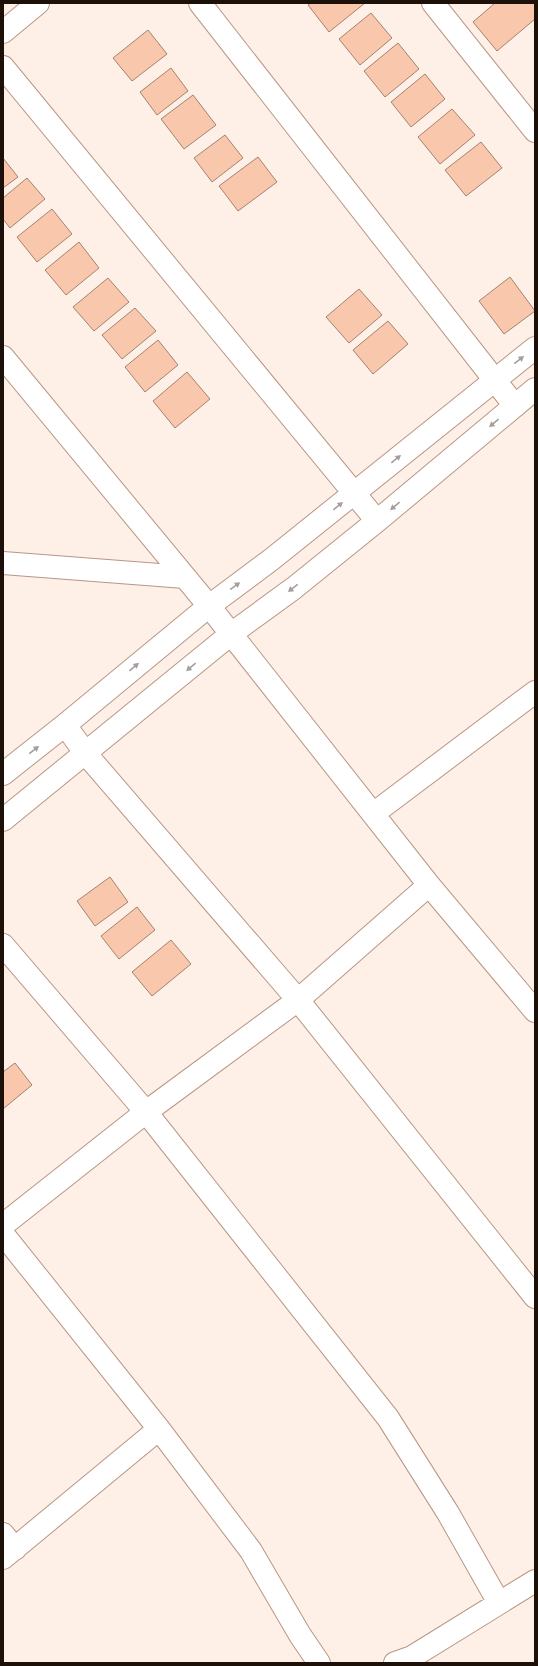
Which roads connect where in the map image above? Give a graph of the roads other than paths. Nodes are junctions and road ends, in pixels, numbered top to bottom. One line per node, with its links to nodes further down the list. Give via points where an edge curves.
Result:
1 (38, 3): 4 (street)
2 (200, 3): 9 (street)
3 (433, 3): 6 (street)
4 (3, 32)
5 (3, 67): 12 (street)
6 (535, 131)
7 (535, 348): 9 (street, one-way to 7)
8 (3, 357): 15 (street)
9 (494, 379): 11 (street); 12 (street, one-way to 9)
10 (535, 389): 11 (street)
11 (515, 406): 13 (street, one-way to 13)
12 (354, 492): 13 (street); 16 (street, one-way to 12, via 272,559)
13 (377, 521): 17 (street, one-way to 17, via 294,588)
14 (3, 563): 15 (street)
15 (186, 578): 16 (street)
16 (208, 606): 17 (street); 19 (street, one-way to 16)
17 (230, 634): 20 (street, one-way to 20); 22 (street)
18 (535, 692): 22 (street)
19 (65, 725): 20 (street); 21 (street, one-way to 19)
20 (86, 754): 23 (street); 26 (street)
21 (3, 774)
22 (373, 814): 24 (street)
23 (3, 820)
24 (429, 885): 26 (street); 27 (street)
25 (3, 945): 28 (street)
26 (298, 1000): 28 (street); 31 (street)
27 (535, 1011)
28 (146, 1112): 29 (street); 35 (street, via 388,1418 448,1512)
29 (3, 1225)
30 (3, 1234): 32 (street)
31 (535, 1297)
32 (159, 1429): 33 (street); 36 (street, via 251,1551 300,1635)
33 (7, 1547)
34 (535, 1581): 35 (street)
35 (499, 1603): 37 (street, via 412,1657)
36 (320, 1663)
37 (395, 1663)

